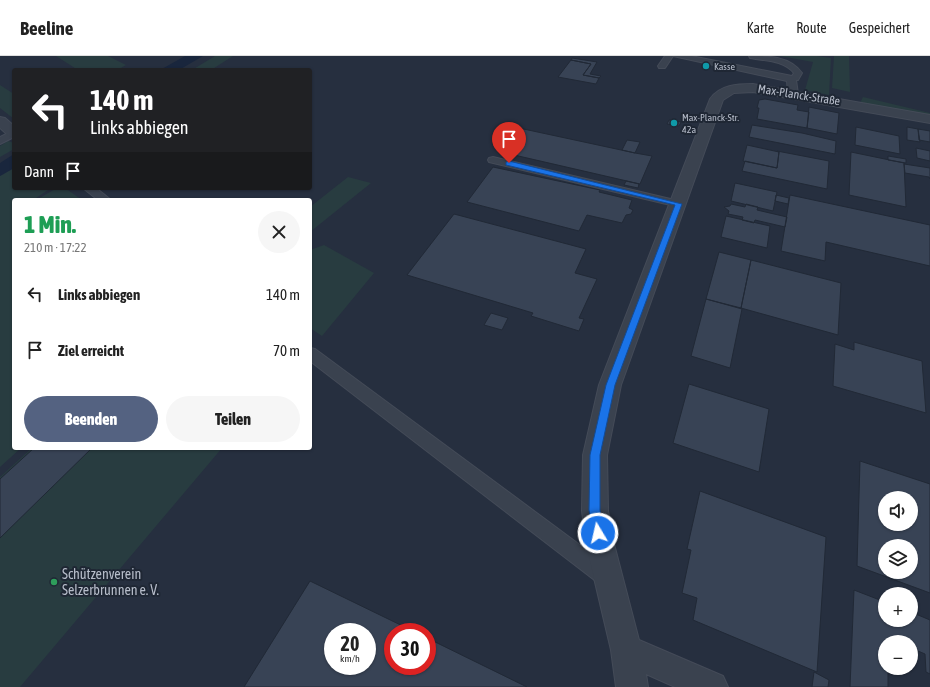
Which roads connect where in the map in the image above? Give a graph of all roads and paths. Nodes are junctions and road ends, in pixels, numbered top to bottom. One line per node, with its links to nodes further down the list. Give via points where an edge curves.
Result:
1 (669, 56): 4 (lane)
2 (677, 56): 5 (lane, via 774,74)
3 (753, 56): 5 (lane, via 780,61 791,66 798,73)
4 (662, 66)
5 (791, 80): 6 (lane)
6 (792, 94): 7 (street, Max-Planck-Straße); 15 (street, Max-Planck-Straße, via 753,88 738,88 720,94)
7 (930, 119)
8 (0, 121): 9 (street)
9 (12, 131)
10 (12, 134): 11 (lane)
11 (0, 141)
12 (493, 160): 15 (lane)
13 (91, 190): 14 (lane)
14 (102, 198)
15 (679, 204): 17 (street, Max-Planck-Straße, via 610,385 601,422 595,455 595,510)
16 (312, 355): 17 (lane)
17 (608, 578): 18 (street, Max-Planck-Straße)
18 (626, 650): 19 (street, Max-Planck-Straße); 20 (street)
19 (632, 687)
20 (712, 687)

